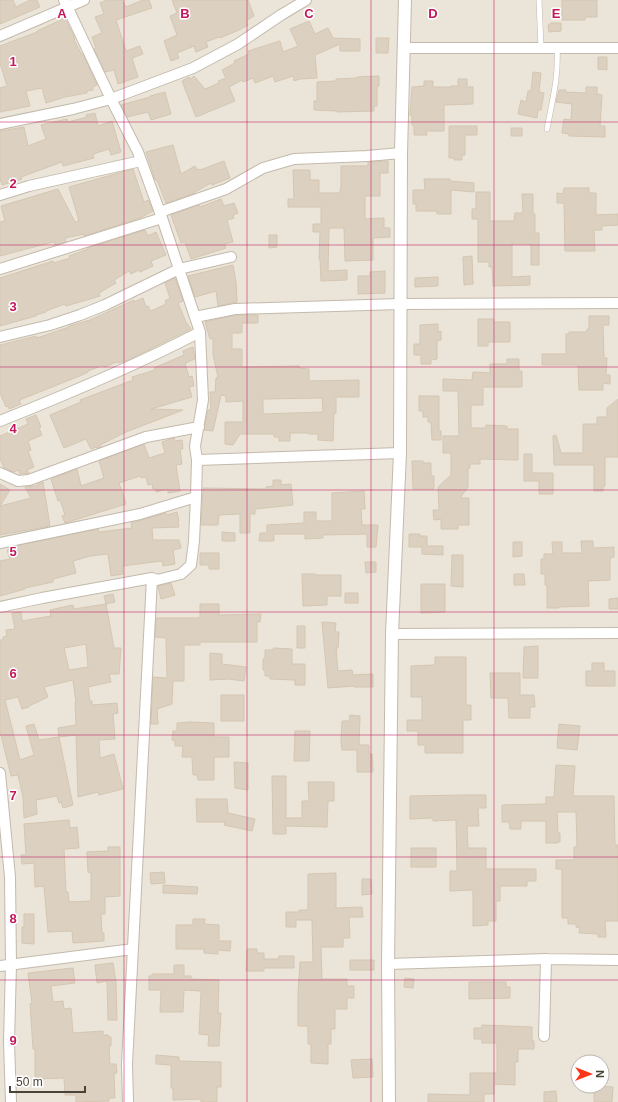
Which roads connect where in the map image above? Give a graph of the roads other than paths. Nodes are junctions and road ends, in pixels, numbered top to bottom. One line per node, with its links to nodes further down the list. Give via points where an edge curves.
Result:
1 (84, 0): 5 (street)
2 (306, 0): 11 (street, via 238,44 193,68)
3 (405, 0): 7 (street)
4 (539, 0): 8 (lane)
5 (66, 4): 6 (street); 11 (street)
6 (0, 36)
7 (404, 48): 8 (street); 14 (street)
8 (541, 48): 9 (street)
9 (557, 48): 10 (street); 13 (lane, via 557,78)
10 (618, 48)
11 (111, 99): 12 (street); 15 (street)
12 (0, 124)
13 (547, 129)
14 (401, 153): 17 (street, via 294,159 263,168 226,189); 22 (street)
15 (141, 161): 16 (street); 17 (street)
16 (0, 195)
17 (161, 215): 19 (street); 20 (street)
18 (231, 257): 20 (street)
19 (0, 269)
20 (179, 269): 23 (street); 25 (street, via 80,315)
21 (618, 303): 22 (street)
22 (400, 304): 23 (street, via 234,309); 28 (street)
23 (195, 317): 24 (street)
24 (200, 332): 26 (street, via 117,373); 27 (street, via 203,400)
25 (0, 337)
26 (0, 421)
27 (199, 427): 29 (street); 30 (street, via 146,437 29,480 18,481)
28 (400, 453): 29 (street); 36 (street)
29 (197, 460): 31 (street)
30 (0, 473)
31 (196, 498): 32 (street, via 140,514); 33 (street, via 191,565 181,574 157,580)
32 (0, 543)
33 (152, 578): 34 (street); 38 (street)
34 (0, 607)
35 (618, 633): 36 (street)
36 (392, 634): 41 (street)
37 (0, 773): 43 (street, via 10,877)
38 (133, 949): 43 (street); 47 (street, via 127,1064)
39 (546, 959): 40 (street); 41 (street); 44 (street)
40 (618, 960)
41 (388, 964): 48 (street)
42 (0, 966): 43 (street)
43 (11, 966): 45 (street)
44 (544, 1036)
45 (4, 1042): 46 (street)
46 (11, 1102)
47 (128, 1102)
48 (388, 1102)

